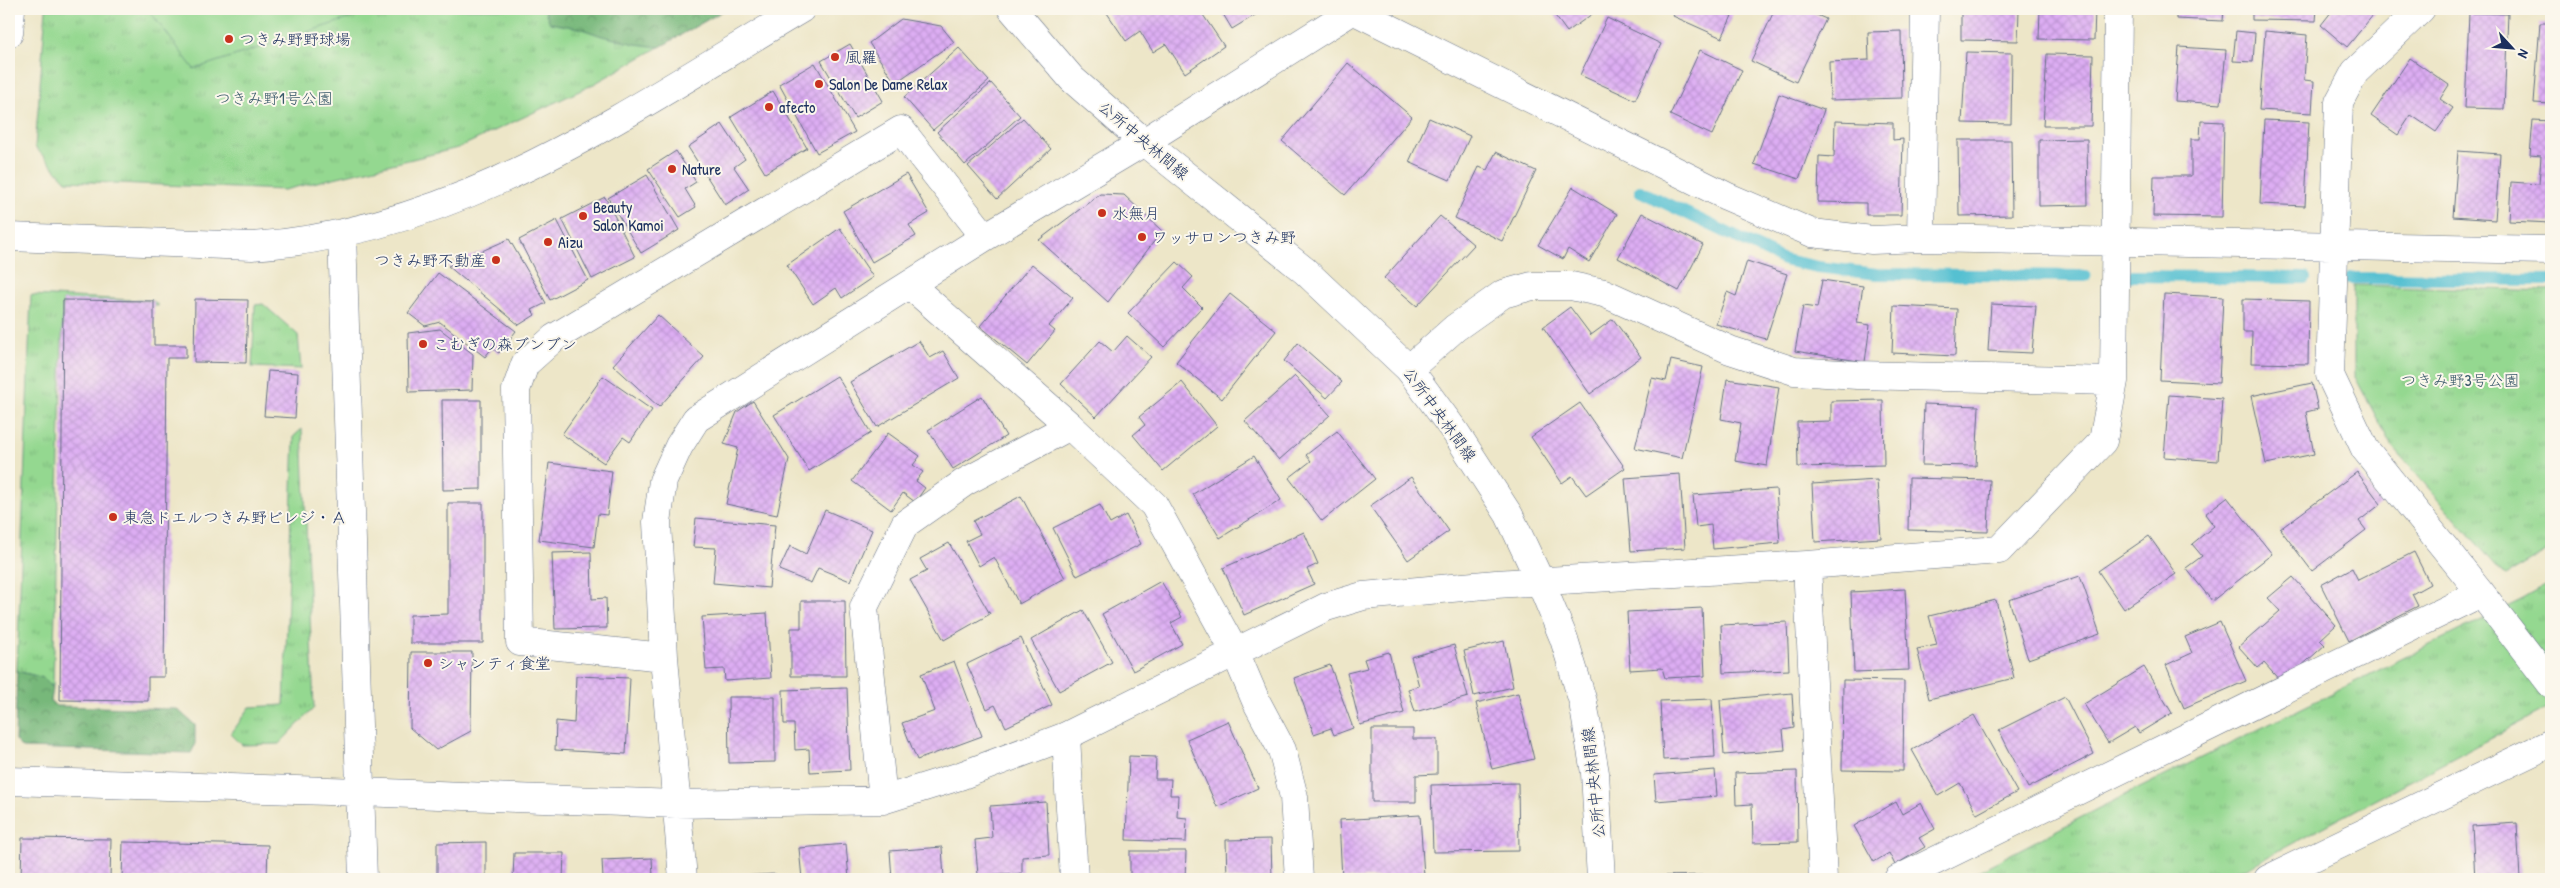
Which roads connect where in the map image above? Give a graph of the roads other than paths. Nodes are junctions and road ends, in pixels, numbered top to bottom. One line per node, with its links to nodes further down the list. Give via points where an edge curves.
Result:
1 (11, 9): 8 (street)
2 (801, 9): 10 (street, via 568,148 437,208)
3 (1012, 9): 9 (street, 公所中央林間線, via 1072,79)
4 (1354, 9): 9 (street); 13 (street, via 1726,196 1812,233 1872,240)
5 (1925, 9): 13 (street)
6 (2118, 9): 14 (street)
7 (2421, 9): 15 (street, via 2355,72 2339,102)
8 (9, 33)
9 (1144, 142): 12 (street); 18 (street, 公所中央林間線, via 1305,271)
10 (342, 234): 11 (street, via 290,244 252,246); 30 (street)
11 (9, 237)
12 (985, 237): 17 (street); 25 (street, via 901,130 554,338 525,364 516,390 520,642)
13 (1921, 238): 14 (street)
14 (2116, 243): 15 (street); 19 (street)
15 (2333, 247): 16 (street); 23 (street, via 2330,375 2365,449)
16 (2551, 250)
17 (910, 285): 20 (street); 25 (street, via 696,419 663,481 657,522)
18 (1409, 369): 19 (street, via 1455,328 1502,294 1532,286 1571,286 1604,293 1730,350 1794,370 1857,375); 22 (street, 公所中央林間線, via 1456,433 1509,515)
19 (2114, 381): 21 (street, via 2103,442 1999,550)
20 (1070, 426): 24 (street, via 1154,505); 31 (street, via 965,482 905,524 864,607)
21 (1808, 565): 22 (street); 38 (street)
22 (1540, 581): 24 (street, via 1363,596 1326,607); 37 (street, 公所中央林間線, via 1564,639 1583,702 1595,772)
23 (2481, 593): 26 (street); 39 (street)
24 (1236, 654): 27 (street); 36 (street, via 1282,750 1294,797)
25 (664, 657): 32 (street)
26 (2551, 684)
27 (1066, 736): 31 (street, via 960,776); 35 (street)
28 (2551, 743): 40 (street)
29 (9, 781): 30 (street)
30 (360, 792): 32 (street); 33 (street)
31 (883, 800): 32 (street)
32 (676, 804): 34 (street)
33 (363, 879)
34 (683, 879)
35 (1074, 879)
36 (1299, 879)
37 (1601, 879)
38 (1823, 879)
39 (1898, 879)
40 (2268, 879)

